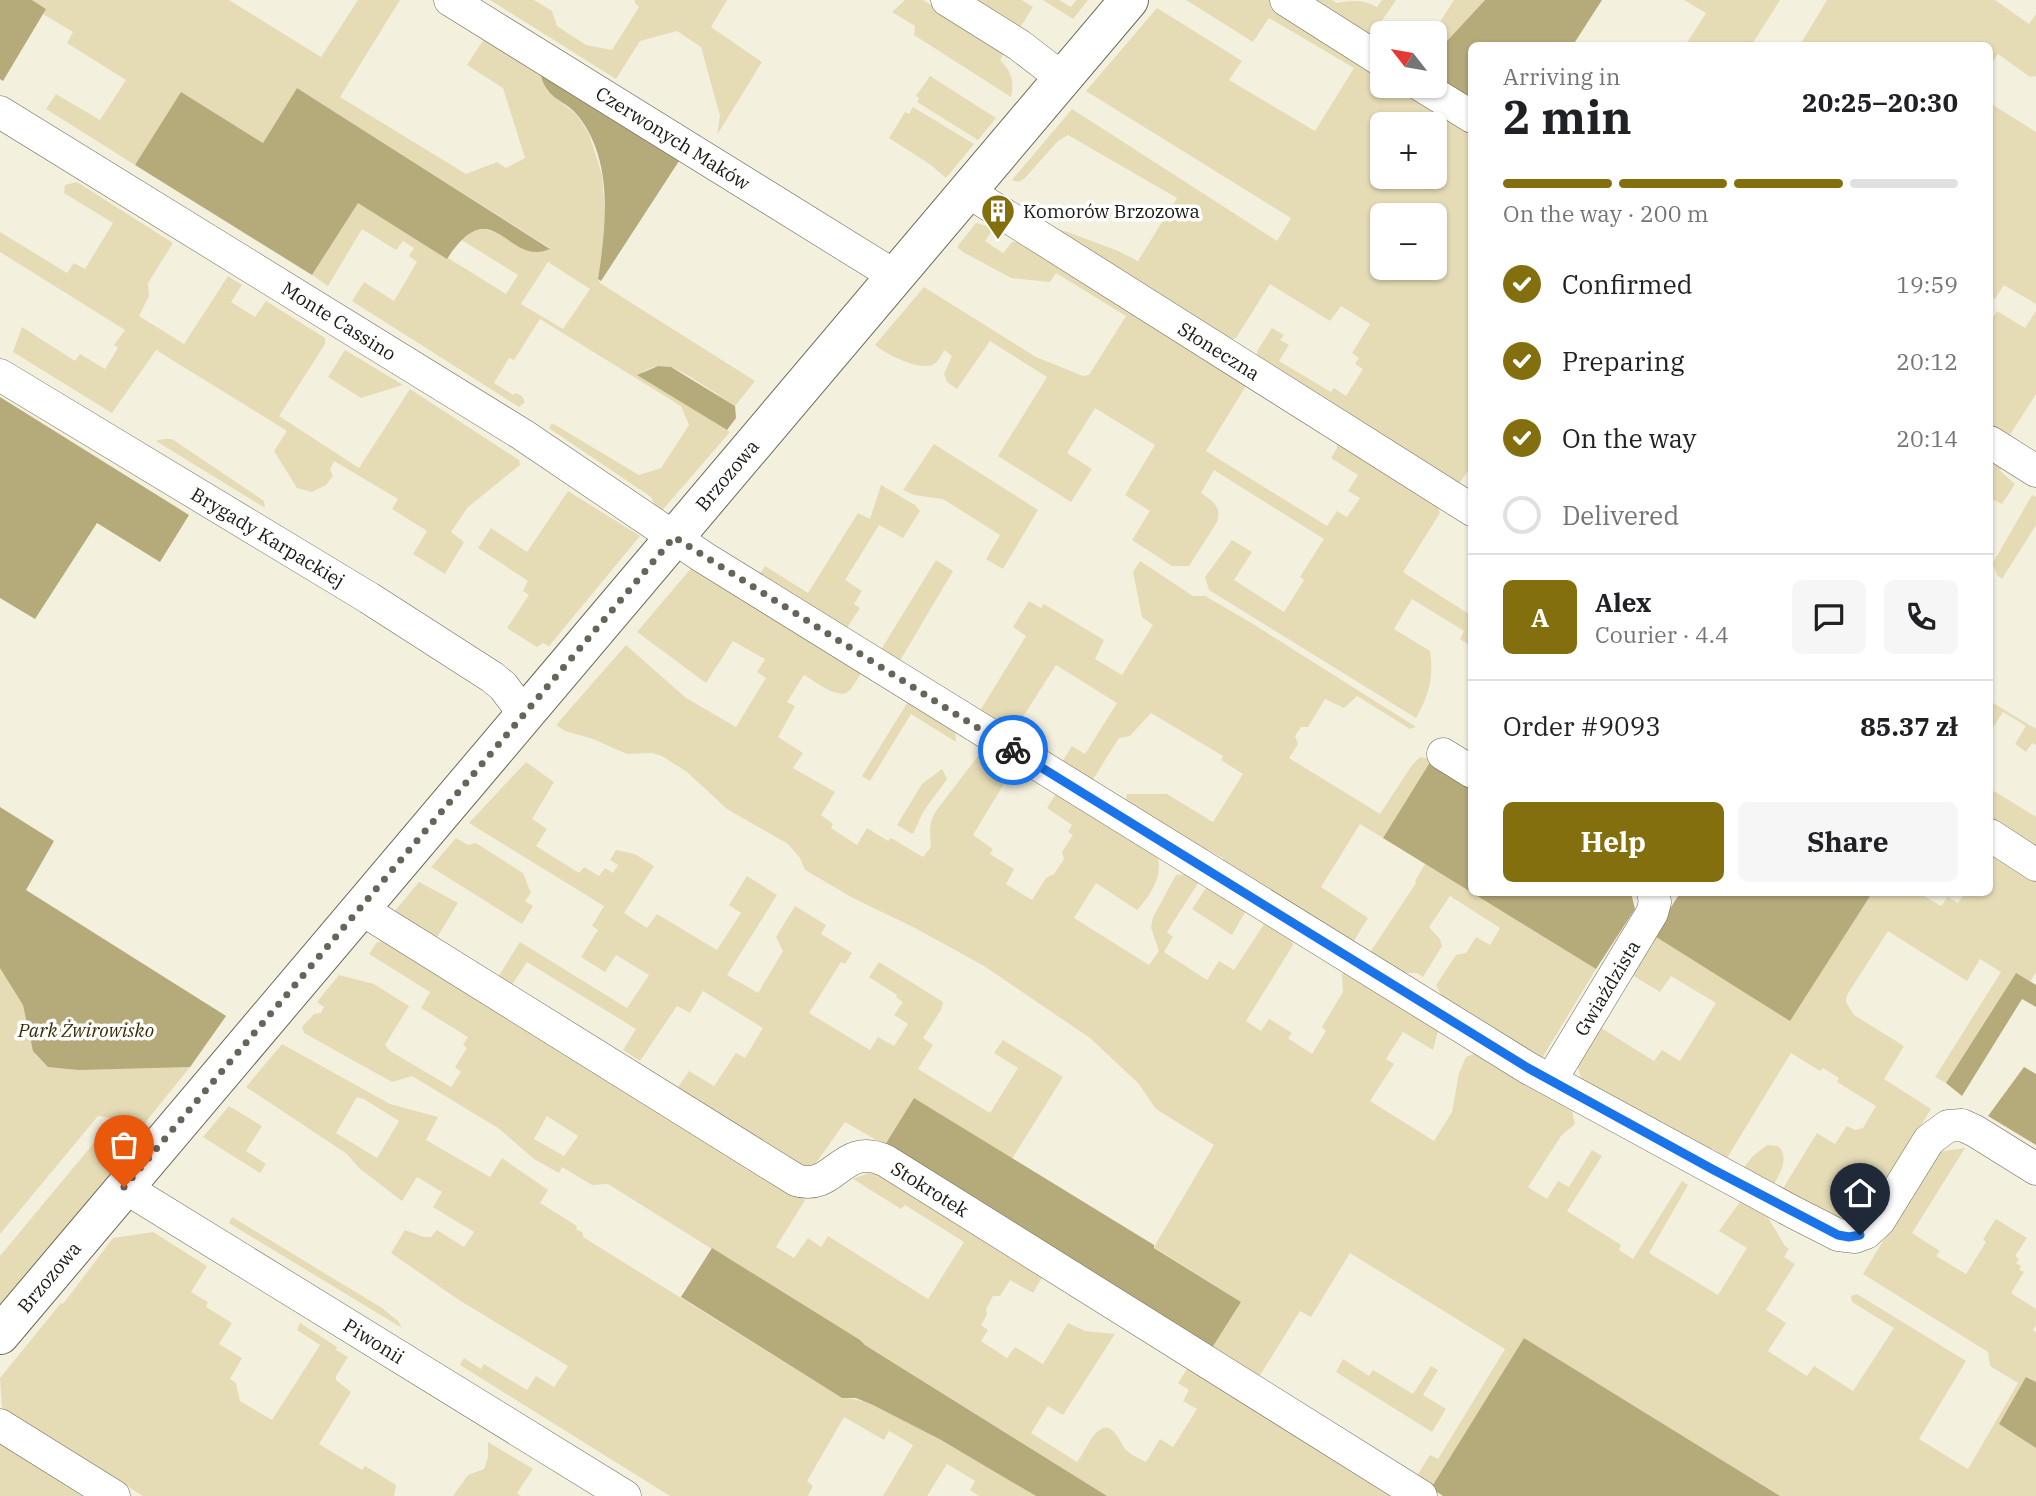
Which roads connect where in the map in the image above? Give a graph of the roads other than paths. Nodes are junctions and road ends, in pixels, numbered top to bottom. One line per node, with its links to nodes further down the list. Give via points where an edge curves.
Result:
1 (450, 0): 11 (street, Czerwonych Maków)
2 (947, 0): 6 (street)
3 (1129, 0): 6 (street, Brzozowa)
4 (1286, 0): 5 (street)
5 (1370, 53)
6 (1062, 78): 10 (street, Brzozowa)
7 (1441, 98): 9 (street)
8 (0, 112): 16 (street, Monte Cassino, via 523,435)
9 (1468, 115)
10 (967, 191): 11 (street, Brzozowa); 15 (street, Słoneczna)
11 (895, 276): 16 (street, Brzozowa)
12 (0, 375): 17 (street, Brygady Karpackiej, via 481,670 499,682)
13 (1993, 444): 14 (street)
14 (2036, 471)
15 (1468, 507)
16 (674, 537): 17 (street, Brzozowa); 24 (street)
17 (524, 714): 23 (street, Brzozowa)
18 (1443, 754): 19 (street)
19 (1468, 770)
20 (1993, 837): 21 (street)
21 (2036, 864)
22 (1654, 896): 24 (street, Gwiaździsta, via 1652,913)
23 (361, 909): 26 (street, Brzozowa); 31 (street, Stokrotek, via 792,1178 817,1182 862,1155 886,1161)
24 (1551, 1080): 25 (street, via 1758,1194 1849,1237 1876,1225 1929,1140 1948,1126 1962,1125 1975,1131)
25 (2036, 1168)
26 (124, 1187): 27 (street, Brzozowa); 30 (street, Piwonii)
27 (0, 1335)
28 (0, 1425): 29 (street)
29 (114, 1496)
30 (625, 1496)
31 (1422, 1496)

